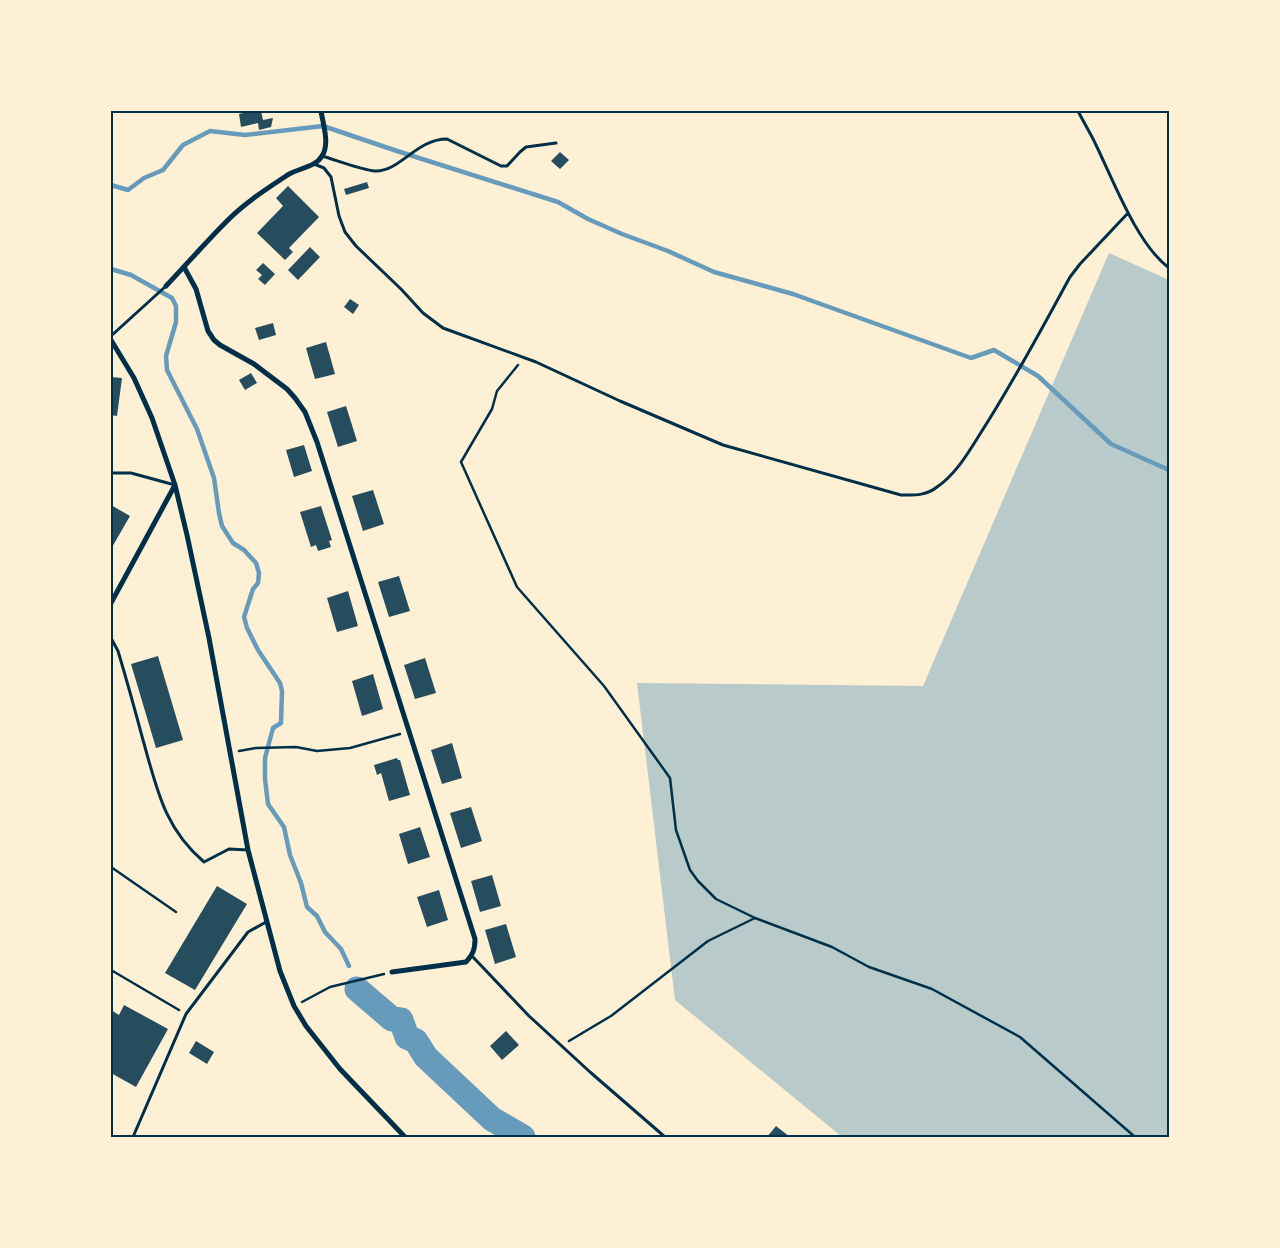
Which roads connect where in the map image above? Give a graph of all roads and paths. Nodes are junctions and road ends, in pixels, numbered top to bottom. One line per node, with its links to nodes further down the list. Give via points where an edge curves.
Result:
1 (321, 111): 4 (street, via 326,145)
2 (1078, 111): 6 (lane)
3 (556, 143): 4 (lane, via 526,147 507,166 447,139 424,144 386,170 374,171)
4 (322, 156): 5 (street)
5 (314, 164): 7 (street, via 297,170 260,194 226,221); 12 (lane, via 324,168 331,177 345,232 422,313 454,333)
6 (1128, 213): 8 (lane, via 1158,260); 12 (lane, via 1070,277 1000,403 958,466 937,488 918,496 894,494 722,445)
7 (184, 267): 9 (street); 17 (street, via 196,288 214,340 268,374 295,398 305,412)
8 (1169, 268)
9 (166, 286): 10 (lane)
10 (111, 336)
11 (111, 340): 14 (street, via 134,378)
12 (524, 357): 22 (path, via 497,391 492,409 461,462 518,587 604,686 670,778 676,830 690,870 716,899)
13 (111, 473): 14 (lane, via 131,473)
14 (175, 485): 15 (street); 18 (street, via 207,628)
15 (111, 603)
16 (111, 638): 19 (lane, via 118,651 162,805 177,833 204,862 229,849)
17 (409, 731): 18 (path, via 350,748 317,751 296,747 256,748); 24 (street, via 475,939)
18 (229, 753): 19 (street)
19 (248, 850): 23 (street)
20 (111, 867): 21 (path)
21 (176, 912)
22 (755, 918): 29 (path, via 708,941 611,1016); 33 (path, via 832,947 869,967 932,989 1020,1037)
23 (266, 922): 27 (street); 28 (lane, via 248,932)
24 (472, 956): 26 (street, via 466,962); 29 (lane)
25 (111, 970): 28 (path)
26 (392, 972): 27 (path, via 330,987)
27 (294, 1006): 31 (street, via 340,1069)
28 (186, 1014): 30 (lane)
29 (561, 1046): 32 (lane)
30 (133, 1137)
31 (405, 1137)
32 (665, 1137)
33 (1135, 1137)

